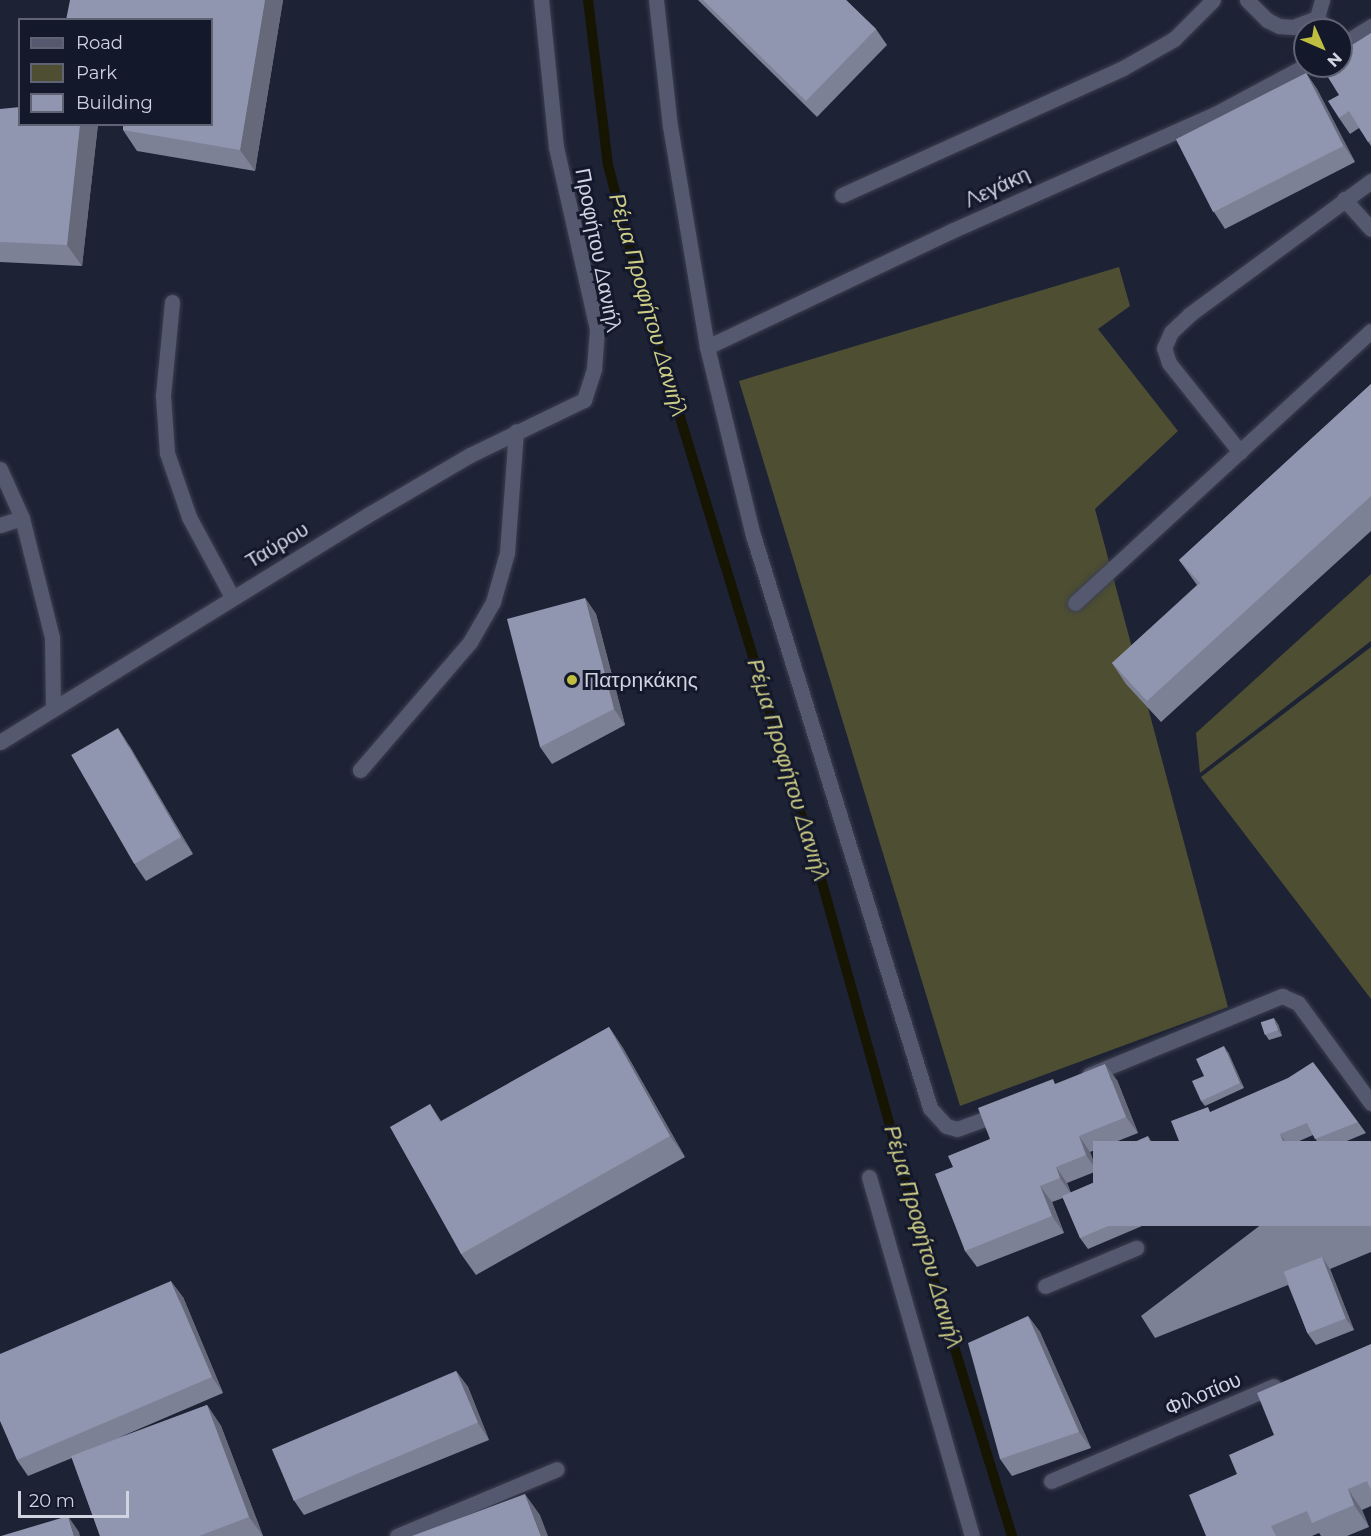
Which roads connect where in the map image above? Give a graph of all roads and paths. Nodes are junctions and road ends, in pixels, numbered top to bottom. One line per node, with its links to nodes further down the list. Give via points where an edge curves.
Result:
1 (541, 0): 18 (street, Προφήτου Δανιήλ, via 556,147 597,329 594,369)
2 (656, 0): 17 (street, via 670,126)
3 (1213, 0): 12 (street, via 1174,39 1123,68)
4 (1247, 0): 8 (street, via 1267,21)
5 (1322, 0): 6 (street)
6 (1317, 18)
7 (1371, 26): 9 (street)
8 (1293, 27)
9 (1353, 37)
10 (1293, 72): 17 (street, Λεγάκη, via 1215,114 951,231)
11 (1371, 182): 13 (street)
12 (842, 195)
13 (1344, 199): 14 (street); 20 (street, via 1190,314 1171,332 1164,348 1168,363)
14 (1371, 229)
15 (172, 302): 24 (street, via 163,396 166,453 189,517)
16 (1371, 331): 20 (street)
17 (707, 347): 31 (street, via 753,535 930,1108 946,1126 957,1129)
18 (584, 400): 19 (street, Ταύρου)
19 (516, 431): 24 (street, Ταύρου); 28 (street, via 507,553 493,602 470,642)
20 (1240, 452): 25 (street)
21 (0, 469): 22 (street)
22 (22, 518): 23 (street); 26 (street, via 52,637)
23 (0, 525)
24 (232, 597): 26 (street, Ταύρου)
25 (1075, 603)
26 (53, 708): 27 (street, Ταύρου)
27 (0, 742)
28 (360, 770)
29 (1077, 1080): 30 (street, via 1274,996 1298,1003)
30 (1371, 1103)
31 (1011, 1108)
32 (869, 1177): 39 (street)
33 (1154, 1240): 34 (street)
34 (1045, 1286)
35 (1294, 1378): 37 (street, Φιλοτίου)
36 (557, 1469): 38 (street)
37 (1051, 1481)
38 (397, 1536)
39 (972, 1536)

